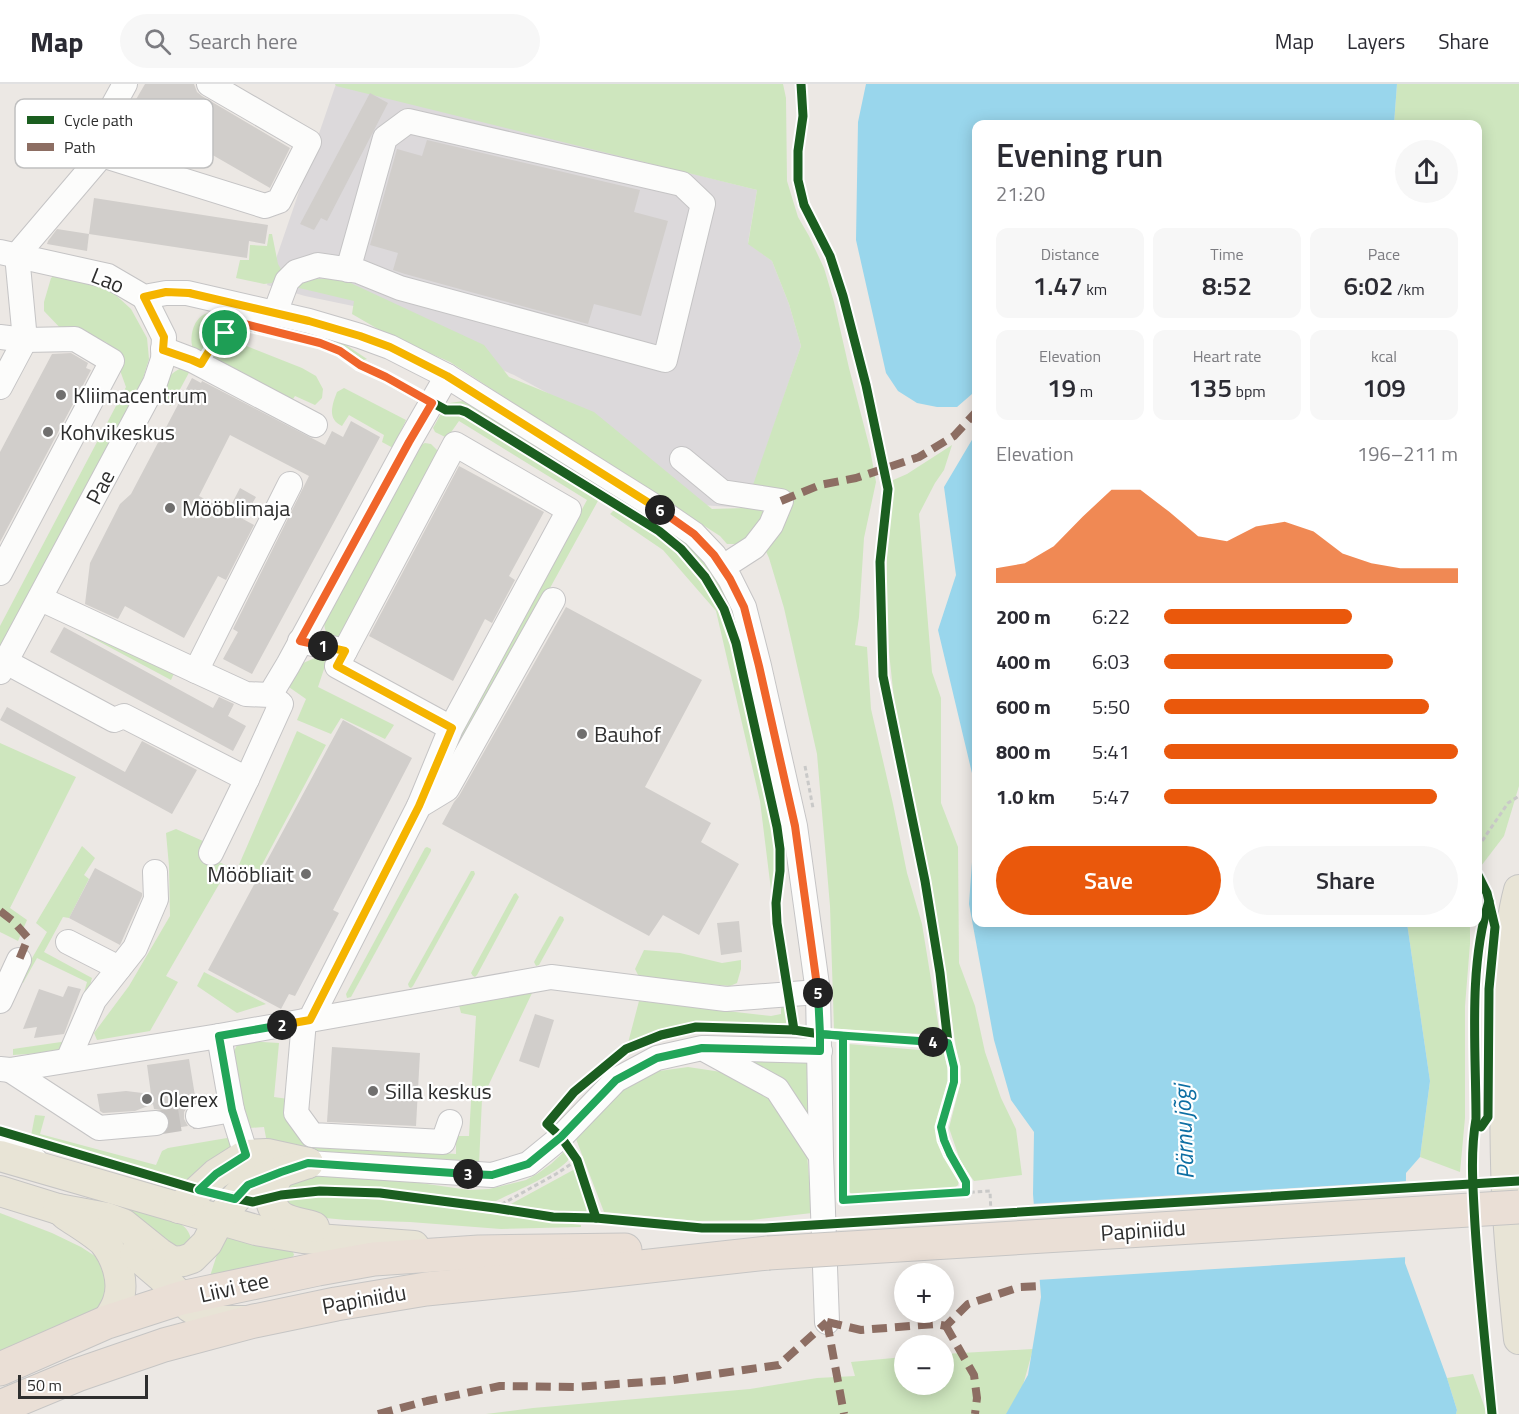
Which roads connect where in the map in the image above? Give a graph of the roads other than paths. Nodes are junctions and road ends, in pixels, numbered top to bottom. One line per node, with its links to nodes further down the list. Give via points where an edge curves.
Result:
1 (125, 84): 3 (street)
2 (209, 84): 5 (street, via 309,142 279,201 265,206)
3 (117, 99)
4 (90, 168): 6 (street)
5 (144, 168)
6 (9, 253): 8 (street, Lao, via 108,276); 11 (street)
7 (348, 270): 7 (street, via 400,288 665,360 703,204 682,184 408,121 385,138); 9 (street, via 318,265 296,272 287,281)
8 (144, 297): 9 (street, Lao, via 187,293); 12 (street, Pae, via 164,337)
9 (275, 313): 13 (street, Lao, via 360,336)
10 (0, 337): 11 (street)
11 (25, 340): 14 (street); 19 (street, via 75,339 112,361)
12 (163, 350): 15 (street, via 192,360); 20 (street, Pae, via 155,383)
13 (447, 376): 18 (street, Lao, via 650,503 694,534); 22 (street)
14 (0, 387)
15 (315, 425)
16 (682, 459): 18 (street, via 722,492 781,501 771,525 754,547)
17 (290, 484): 25 (street)
18 (723, 567): 36 (street, Lao, via 744,607 795,826)
19 (0, 573)
20 (41, 598): 24 (street, Pae); 25 (street)
21 (553, 600): 29 (street, via 447,789)
22 (300, 641): 23 (street); 26 (street)
23 (345, 651): 27 (street, via 337,666); 27 (street, via 455,444 569,510)
24 (3, 667): 28 (street, via 114,720 124,716)
25 (195, 671): 26 (street, via 246,694)
26 (270, 695): 28 (street, via 281,704)
27 (452, 728): 29 (street)
28 (247, 779): 30 (street)
29 (419, 806): 38 (street)
30 (211, 853)
31 (155, 872): 35 (street, via 156,899 135,948)
32 (1519, 890): 67 (main road, via 1510,940 1505,1105 1507,1192)
33 (68, 942): 35 (street)
34 (19, 960): 37 (street)
35 (119, 968): 42 (street, via 94,1000)
36 (818, 992): 38 (street, via 726,999 551,977); 40 (street, Lao)
37 (0, 1001)
38 (307, 1021): 39 (street); 46 (street, via 297,1113 312,1135 443,1142)
39 (219, 1036): 42 (street); 44 (street)
40 (828, 1040): 41 (street); 49 (street, Lao)
41 (702, 1048): 49 (street, via 777,1089); 52 (street, via 657,1058 616,1080 561,1137 528,1164 492,1175)
42 (68, 1060): 43 (street)
43 (5, 1069): 47 (street, via 99,1128)
44 (232, 1110): 45 (street); 50 (street)
45 (198, 1116)
46 (450, 1122)
47 (156, 1123)
48 (0, 1140): 53 (street)
49 (832, 1154): 66 (street, Lao)
50 (246, 1155): 52 (main road, via 267,1154); 57 (main road, via 216,1174)
51 (0, 1156): 53 (main road, Papiniidu)
52 (295, 1167): 59 (main road, via 248,1185); 60 (main road, via 273,1181 270,1198 274,1209 283,1218)
53 (52, 1171): 57 (main road, Papiniidu)
54 (0, 1191): 58 (main road, Papiniidu)
55 (0, 1206): 58 (street)
56 (1519, 1207): 62 (highway, Papiniidu, bridge)
57 (179, 1208): 59 (main road, Papiniidu)
58 (58, 1209): 59 (main road, via 123,1224 173,1262 192,1258); 63 (main road, Papiniidu, via 99,1228 138,1255); 65 (main road, via 103,1241 114,1258 121,1290)
59 (213, 1231): 60 (main road, Papiniidu, via 256,1230); 63 (main road)
60 (369, 1242): 61 (main road, Papiniidu)
61 (479, 1252): 62 (highway, Papiniidu); 63 (highway, Liivi tee, via 374,1259)
62 (768, 1253): 64 (highway, Papiniidu, via 426,1289)
63 (188, 1300): 64 (main road, Papiniidu, via 204,1316 219,1321); 65 (highway, Liivi tee); 69 (main road, via 181,1321)
64 (254, 1321): 69 (highway, Liivi tee, via 164,1345)
65 (107, 1322): 68 (highway, Liivi tee)
66 (827, 1322)
67 (1519, 1339)
68 (0, 1369)
69 (77, 1375): 70 (highway, Liivi tee)
70 (0, 1407)

